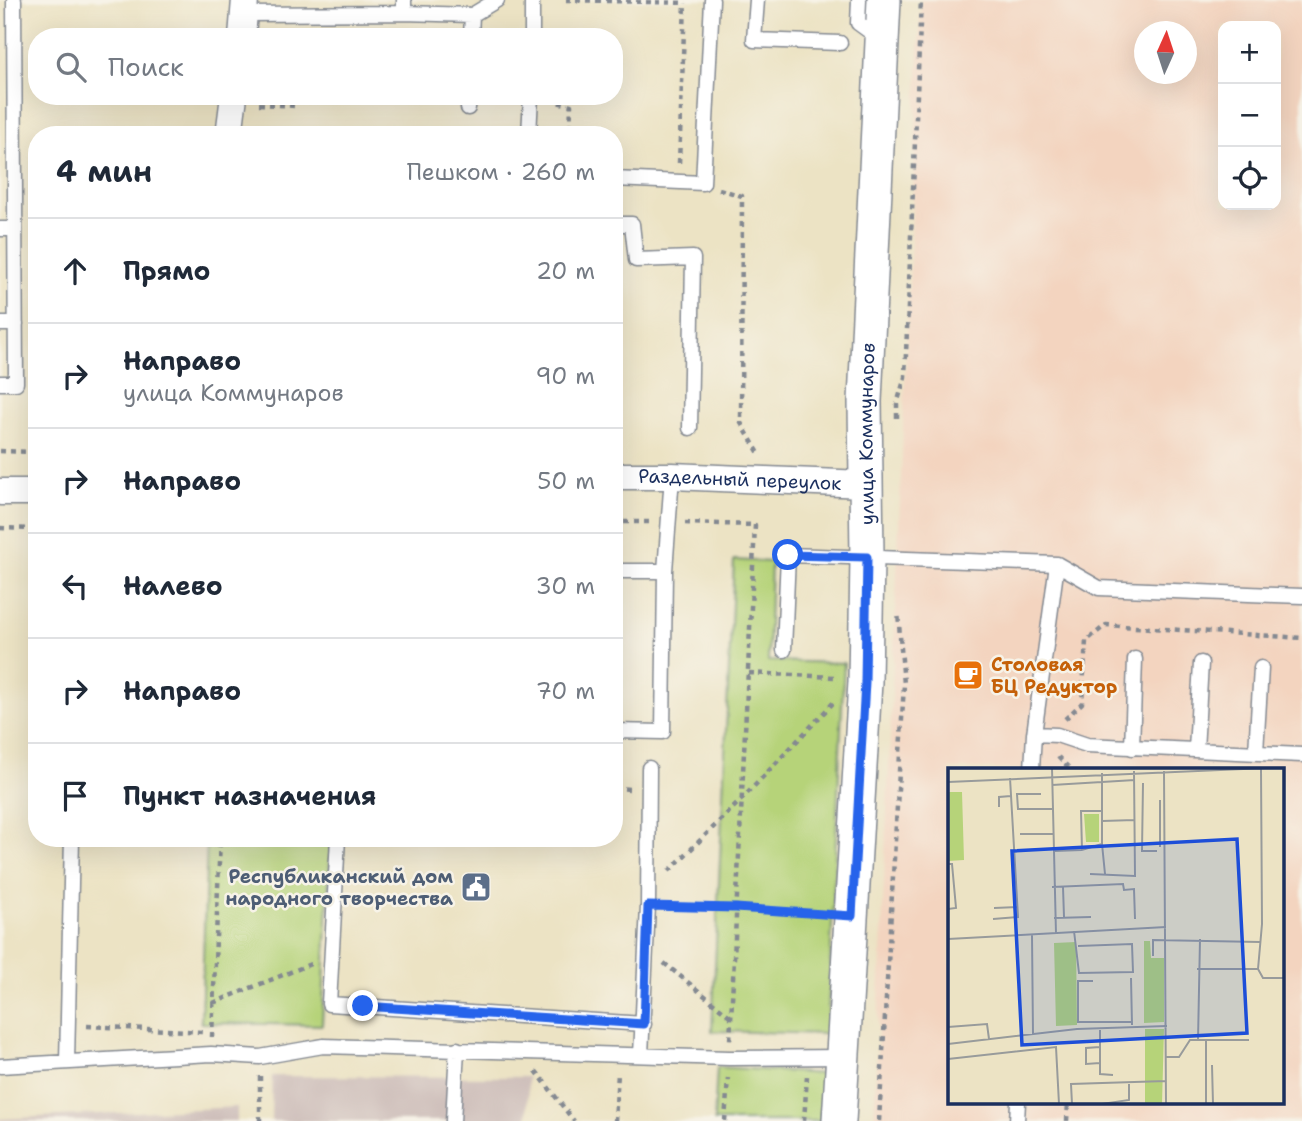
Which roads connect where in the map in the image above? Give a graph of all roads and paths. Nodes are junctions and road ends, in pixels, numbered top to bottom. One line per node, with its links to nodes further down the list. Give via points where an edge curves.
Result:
1 (15, 0): 29 (lane)
2 (497, 0): 11 (lane)
3 (532, 0): 14 (lane)
4 (566, 0): 25 (path, via 685,3 679,163)
5 (712, 0): 27 (lane)
6 (757, 0): 16 (lane, via 754,40)
7 (859, 0): 15 (lane, via 858,23)
8 (884, 0): 15 (street, улица Коммунаров)
9 (921, 0): 33 (path, via 905,377)
10 (404, 7): 11 (lane); 12 (lane)
11 (472, 15): 13 (lane)
12 (244, 17)
13 (471, 28)
14 (532, 28)
15 (882, 40): 40 (street, улица Коммунаров)
16 (840, 43)
17 (233, 105): 22 (street)
18 (287, 105): 21 (path)
19 (531, 105): 23 (lane)
20 (571, 105): 24 (path)
21 (296, 106)
22 (230, 126)
23 (529, 126)
24 (570, 126)
25 (675, 171)
26 (623, 179): 27 (lane)
27 (703, 183): 37 (path, via 742,196 741,423)
28 (623, 224): 34 (lane, via 632,224 636,260 693,258)
29 (8, 229): 31 (lane)
30 (0, 324): 31 (lane)
31 (16, 324): 32 (lane, via 16,383)
32 (0, 383)
33 (897, 425)
34 (690, 428)
35 (0, 451): 36 (path)
36 (28, 452)
37 (760, 456)
38 (623, 476): 39 (street, Раздельный переулок)
39 (672, 476): 40 (street, Раздельный переулок); 44 (lane)
40 (865, 484): 47 (street, улица Коммунаров)
41 (0, 492): 42 (street)
42 (28, 492)
43 (623, 522): 44 (path)
44 (669, 523): 50 (lane); 57 (path, via 755,525)
45 (0, 528): 46 (path)
46 (28, 529)
47 (867, 557): 48 (lane); 53 (lane, via 788,555); 75 (street, улица Коммунаров)
48 (1057, 564): 51 (lane, via 1099,588); 61 (lane)
49 (623, 570): 50 (lane)
50 (665, 571): 60 (lane, via 663,732)
51 (1302, 596)
52 (897, 608): 101 (path, via 904,684)
53 (784, 650)
54 (1135, 659): 62 (lane)
55 (1201, 663): 63 (lane)
56 (1261, 668): 64 (lane)
57 (749, 673): 58 (path, via 839,677); 68 (path)
58 (838, 682)
59 (838, 698): 68 (path)
60 (623, 731)
61 (1034, 734): 62 (lane); 67 (lane)
62 (1132, 748): 63 (lane)
63 (1196, 750): 64 (lane)
64 (1256, 752): 65 (lane)
65 (1302, 755)
66 (649, 768): 72 (lane)
67 (1032, 768)
68 (741, 800): 72 (path); 74 (path)
69 (72, 847): 81 (lane)
70 (220, 847): 78 (path)
71 (337, 847): 77 (lane)
72 (649, 891): 73 (lane)
73 (648, 906): 74 (path); 76 (lane)
74 (736, 908): 75 (path); 79 (path)
75 (852, 916): 90 (street, улица Коммунаров)
76 (647, 950): 79 (path); 80 (lane)
77 (331, 956): 78 (path); 80 (lane, via 328,1004)
78 (213, 1003): 82 (path)
79 (732, 1018): 91 (path)
80 (644, 1024): 87 (lane)
81 (69, 1025): 82 (path); 92 (lane)
82 (212, 1033): 85 (path)
83 (457, 1049): 84 (lane); 88 (lane, via 323,1046); 95 (lane)
84 (520, 1051): 86 (lane); 96 (path)
85 (211, 1054): 88 (lane); 92 (lane)
86 (619, 1054): 87 (lane); 97 (path)
87 (641, 1055): 91 (lane)
88 (260, 1057): 94 (path)
89 (808, 1057): 90 (lane); 91 (lane); 99 (path)
90 (844, 1057): 100 (street, улица Коммунаров)
91 (729, 1058): 98 (path)
92 (67, 1062): 93 (lane)
93 (0, 1066)
94 (260, 1121)
95 (453, 1121)
96 (574, 1121)
97 (615, 1121)
98 (725, 1121)
99 (804, 1121)
100 (838, 1121)
101 (879, 1121)

